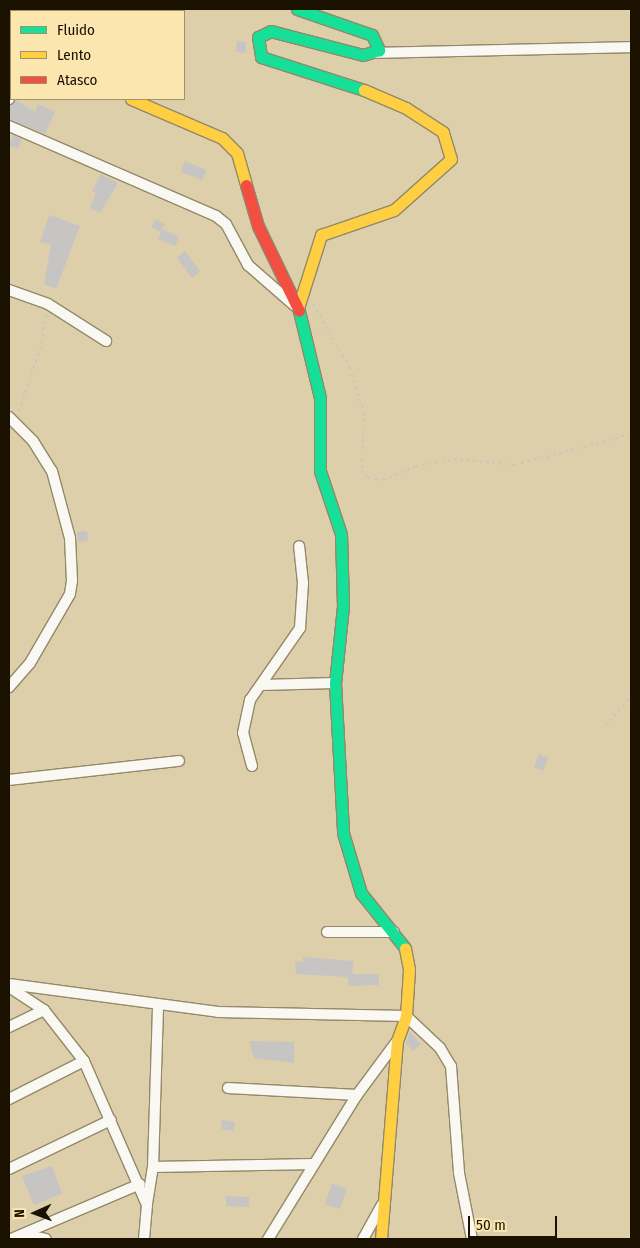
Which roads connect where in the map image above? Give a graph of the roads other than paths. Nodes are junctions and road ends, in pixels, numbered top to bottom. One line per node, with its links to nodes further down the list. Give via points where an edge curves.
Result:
1 (297, 9): 3 (street, via 372,35 379,44)
2 (631, 47): 3 (street)
3 (376, 53): 7 (street, via 363,55 271,31 258,38 258,51 266,60 293,63 406,108 443,132 450,148 447,166 394,210 321,235 313,250 306,293)
4 (133, 100): 7 (street, via 222,138 237,153 258,226)
5 (9, 126): 7 (street, via 216,216 226,224 248,265)
6 (9, 290): 8 (street, via 48,304)
7 (298, 308): 11 (street, via 320,398 320,471 341,534 343,606)
8 (106, 340)
9 (12, 418): 13 (street, via 52,471 70,538 72,581 70,594 30,663)
10 (299, 546): 12 (street, via 303,583 300,628)
11 (335, 683): 12 (street); 18 (street, via 340,798 348,854 361,893)
12 (261, 685): 15 (street, via 250,700 242,733)
13 (9, 687)
14 (179, 761): 16 (street)
15 (252, 766)
16 (9, 780)
17 (326, 932): 18 (street)
18 (394, 932): 22 (street, via 405,948 409,969)
19 (9, 986): 20 (street); 21 (street)
20 (158, 1004): 22 (street, via 218,1012); 31 (street)
21 (44, 1010): 23 (street); 25 (street)
22 (406, 1016): 24 (street); 43 (street, via 440,1048 451,1066 459,1173)
23 (9, 1027)
24 (397, 1040): 27 (street); 34 (street)
25 (84, 1061): 28 (street); 29 (street)
26 (228, 1088): 27 (street)
27 (357, 1095): 30 (street)
28 (9, 1099)
29 (111, 1120): 32 (street); 33 (street)
30 (314, 1164): 31 (street); 40 (street)
31 (154, 1167): 35 (street)
32 (9, 1168)
33 (140, 1184): 35 (street); 36 (street)
34 (383, 1204): 41 (street); 42 (street)
35 (147, 1205): 39 (street)
36 (26, 1235): 37 (street); 38 (street)
37 (12, 1239)
38 (46, 1239)
39 (144, 1239)
40 (268, 1239)
41 (362, 1239)
42 (382, 1239)
43 (472, 1239)

